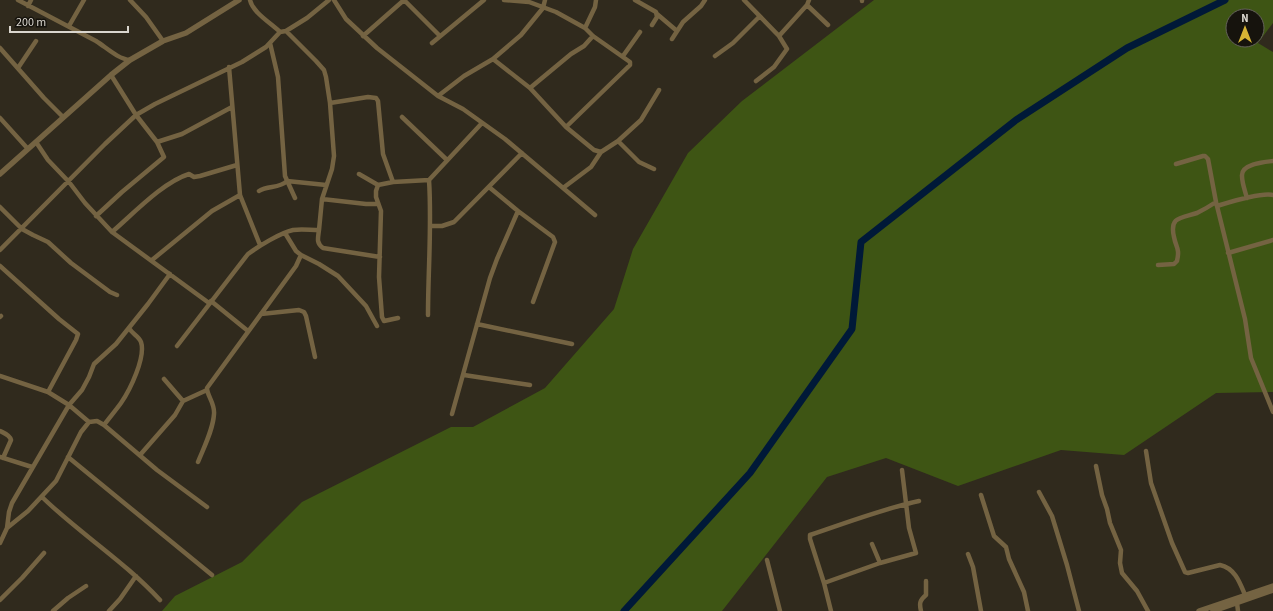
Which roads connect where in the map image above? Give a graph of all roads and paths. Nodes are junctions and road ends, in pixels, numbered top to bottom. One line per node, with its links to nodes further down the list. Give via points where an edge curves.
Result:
1 (18, 0): 20 (street)
2 (31, 0): 20 (street)
3 (84, 0): 26 (street)
4 (130, 0): 38 (street)
5 (239, 0): 18 (street)
6 (250, 0): 30 (street, via 262,16)
7 (329, 0): 28 (street)
8 (334, 0): 32 (street, via 346,19)
9 (404, 0): 32 (street); 33 (street)
10 (484, 0): 33 (street)
11 (504, 0): 21 (street, via 529,2)
12 (545, 0): 21 (street)
13 (596, 0): 27 (street, via 596,7)
14 (635, 0): 22 (street)
15 (704, 0): 29 (street)
16 (744, 0): 23 (street)
17 (809, 0): 19 (street)
18 (229, 3): 38 (street, via 186,33)
19 (807, 5): 25 (street); 35 (street)
20 (28, 6): 26 (street)
21 (543, 8): 27 (street); 44 (street, via 527,29)
22 (658, 14): 24 (street); 29 (street)
23 (759, 17): 35 (street); 43 (street, via 733,43)
24 (652, 25)
25 (828, 25)
26 (70, 26): 45 (street, via 122,59)
27 (585, 28): 34 (street)
28 (286, 31): 30 (street); 53 (street, via 324,70)
29 (677, 31): 36 (street)
30 (280, 32): 39 (street)
31 (640, 32): 42 (street)
32 (363, 36): 52 (street)
33 (440, 36): 40 (street)
34 (593, 36): 42 (street); 50 (street)
35 (779, 36): 49 (street, via 787,49 774,67)
36 (672, 39)
37 (36, 41): 47 (street)
38 (164, 41): 45 (street)
39 (270, 43): 46 (street, via 242,62); 75 (street, via 278,78)
40 (432, 43)
41 (0, 48): 47 (street)
42 (623, 56): 60 (street, via 629,60 630,65)
43 (715, 56)
44 (493, 59): 50 (street); 52 (street, via 464,76)
45 (130, 60): 48 (street)
46 (229, 67): 54 (street); 55 (street)
47 (18, 68): 56 (street)
48 (111, 75): 55 (street); 56 (street)
49 (756, 82)
50 (530, 88): 60 (street)
51 (659, 90): 61 (street, via 641,120)
52 (438, 96): 59 (street)
53 (330, 103): 77 (street, via 376,98 385,163); 78 (street, via 334,156)
54 (232, 107): 63 (street, via 182,134); 70 (street)
55 (136, 115): 63 (street); 76 (street)
56 (63, 117): 62 (street)
57 (402, 117): 67 (street)
58 (0, 118): 64 (street)
59 (482, 123): 66 (street); 67 (street)
60 (566, 126): 65 (street, via 594,150)
61 (618, 141): 65 (street); 71 (street, via 639,162)
62 (36, 142): 64 (street); 76 (street, via 48,160)
63 (157, 142): 93 (street, via 164,157)
64 (28, 149): 72 (street)
65 (601, 152): 81 (street, via 591,167)
66 (522, 153): 80 (street); 81 (street)
67 (447, 160): 74 (street)
68 (1273, 161): 86 (street, via 1258,163 1242,172)
69 (1176, 164): 89 (street, via 1203,156 1208,159)
70 (237, 165): 84 (street); 97 (street, via 200,176 194,177 189,174 171,182)
71 (654, 169)
72 (0, 174)
73 (359, 174): 79 (street)
74 (429, 180): 77 (street); 94 (street)
75 (287, 181): 78 (street); 82 (street, via 280,186 268,187); 85 (street)
76 (69, 182): 93 (street); 95 (street)
77 (393, 182): 79 (street)
78 (326, 185): 87 (street)
79 (378, 185): 88 (street)
80 (489, 187): 91 (street); 94 (street, via 454,222)
81 (563, 188): 92 (street)
82 (259, 192)
83 (1273, 194): 86 (street)
84 (240, 195): 100 (street); 105 (street, via 212,211)
85 (295, 198)
86 (1247, 198): 89 (street)
87 (322, 199): 88 (street); 96 (street)
88 (378, 204): 104 (street, via 381,212)
89 (1216, 204): 102 (street); 106 (street, via 1175,220 1173,230 1178,249 1177,261 1174,264)
90 (0, 207): 95 (street)
91 (518, 211): 111 (street, via 553,237 555,242); 115 (street, via 497,259)
92 (595, 215)
93 (96, 216): 97 (street)
94 (431, 226): 113 (street)
95 (22, 228): 101 (street); 109 (street, via 48,242)
96 (319, 230): 98 (street, via 293,230); 104 (street, via 318,242 323,248)
97 (112, 232): 105 (street)
98 (285, 233): 100 (street); 103 (street)
99 (1273, 240): 102 (street)
100 (260, 245): 110 (street, via 248,254)
101 (0, 250)
102 (1228, 253): 130 (street, via 1245,319 1251,358)
103 (300, 255): 112 (street, via 296,266); 116 (street, via 338,276 366,306)
104 (380, 257): 114 (street, via 378,277 382,319 384,321)
105 (152, 260): 108 (street)
106 (1158, 265)
107 (0, 266): 127 (street, via 78,334)
108 (170, 274): 110 (street); 117 (street)
109 (117, 295)
110 (210, 302): 118 (street); 120 (street)
111 (532, 302)
112 (261, 314): 118 (street); 121 (street, via 299,310 304,312)
113 (428, 315)
114 (398, 318)
115 (477, 324): 119 (street); 122 (street)
116 (377, 326)
117 (129, 328): 129 (street, via 94,364 82,390); 133 (street, via 141,342 139,366 122,402)
118 (248, 331): 126 (street)
119 (572, 344)
120 (177, 346)
121 (315, 357)
122 (464, 375): 125 (street); 131 (street)
123 (0, 376): 127 (street)
124 (164, 379): 128 (street)
125 (530, 385)
126 (207, 390): 128 (street); 139 (street, via 213,402 214,415)
127 (48, 392): 129 (street)
128 (183, 401): 136 (street, via 175,415)
129 (68, 405): 132 (street); 141 (street)
130 (1273, 412)
131 (452, 414)
132 (89, 422): 133 (street, via 97,421); 137 (street)
133 (104, 425): 136 (street)
134 (0, 431): 138 (street, via 11,437)
135 (1146, 450): 163 (street, via 1151,483 1185,572 1224,565 1238,578)
136 (140, 455): 148 (street)
137 (68, 457): 145 (street, via 56,481); 156 (street)
138 (2, 458): 141 (street)
139 (198, 462)
140 (1096, 466): 175 (street, via 1110,523 1120,550 1122,573 1138,591)
141 (32, 467): 149 (street, via 12,503)
142 (902, 470): 147 (street)
143 (1039, 492): 174 (street, via 1052,516)
144 (981, 495): 173 (street, via 994,536 1006,547 1024,592)
145 (42, 496): 149 (street); 157 (street, via 62,516)
146 (920, 501): 147 (street)
147 (905, 504): 155 (street, via 908,528 916,553); 159 (street, via 810,535)
148 (207, 507)
149 (7, 528): 150 (street)
150 (0, 543)
151 (872, 544): 155 (street)
152 (44, 553): 164 (street)
153 (968, 554): 172 (street)
154 (767, 560): 169 (street)
155 (880, 563): 159 (street)
156 (212, 575)
157 (136, 576): 165 (street); 168 (street)
158 (926, 581): 171 (street, via 926,595 919,605)
159 (824, 583): 170 (street)
160 (86, 586): 167 (street)
161 (1273, 586): 163 (street)
162 (1273, 590): 166 (street)
163 (1244, 595): 176 (street)
164 (0, 600)
165 (160, 600)
166 (1237, 603): 177 (street); 178 (street)
167 (53, 611)
168 (109, 611)
169 (780, 611)
170 (831, 611)
171 (921, 611)
172 (981, 611)
173 (1028, 611)
174 (1079, 611)
175 (1148, 611)
176 (1199, 611)
177 (1213, 611)
178 (1238, 611)

